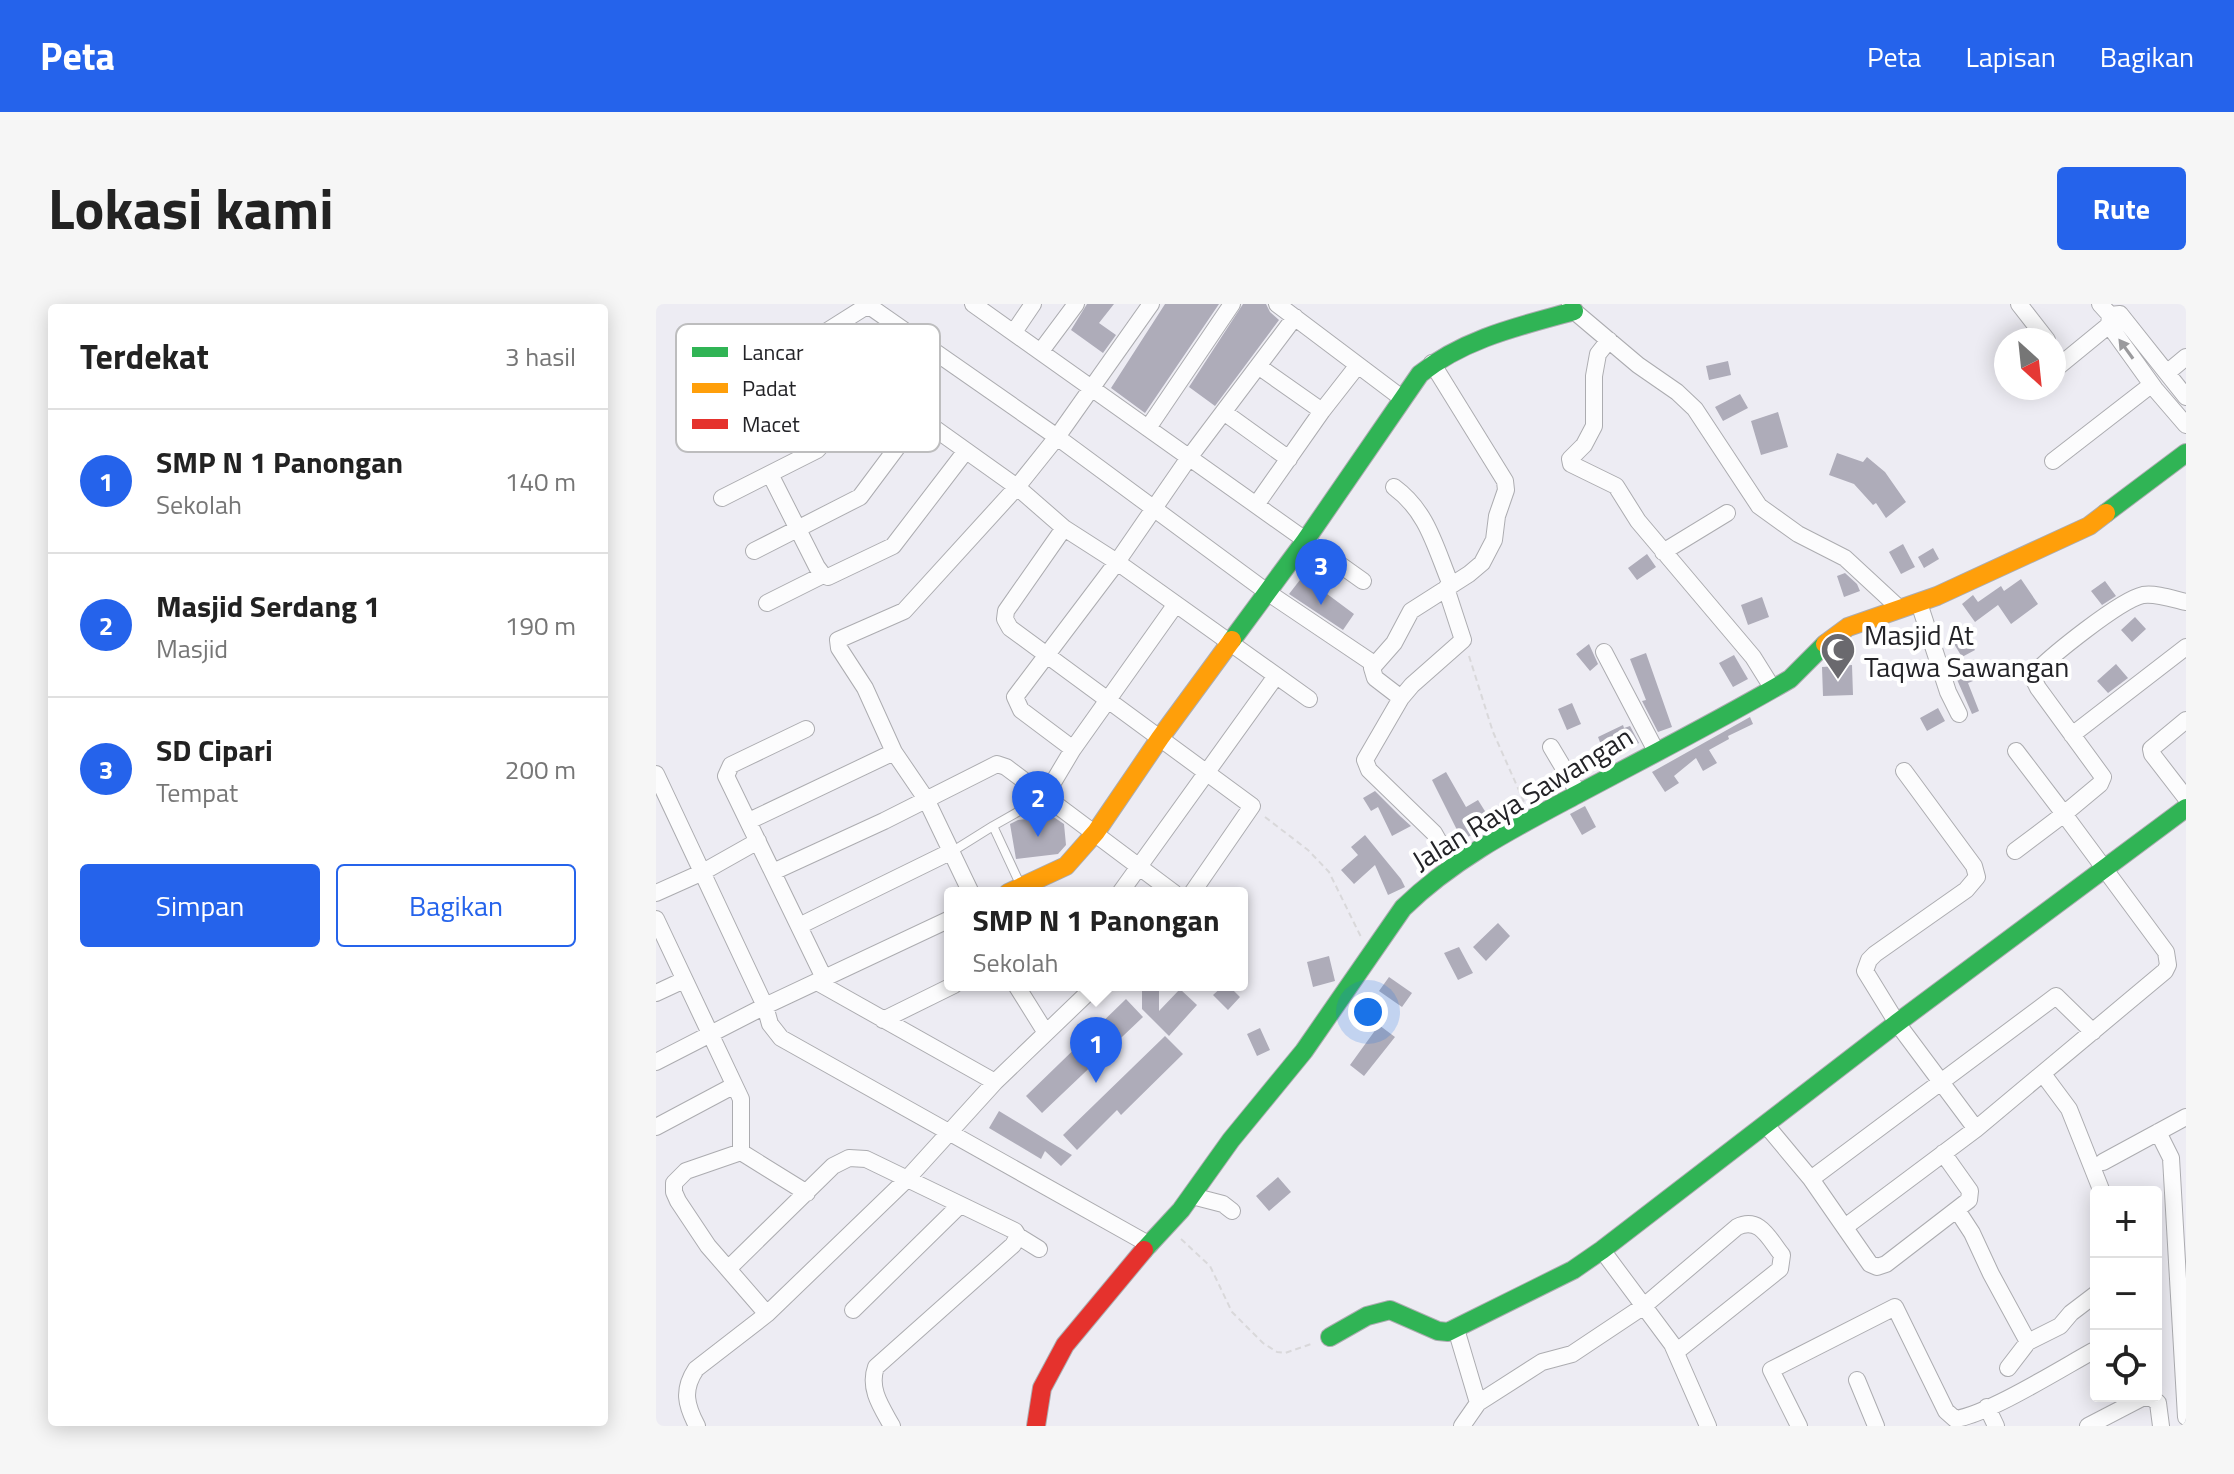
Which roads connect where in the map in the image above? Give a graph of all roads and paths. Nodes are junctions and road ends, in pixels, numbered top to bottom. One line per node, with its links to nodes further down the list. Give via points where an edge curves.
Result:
1 (973, 304): 15 (street)
2 (1033, 304): 15 (street)
3 (1076, 304): 17 (street)
4 (1151, 304): 26 (street)
5 (1232, 304): 32 (street)
6 (1277, 304): 11 (street)
7 (2019, 304): 14 (street)
8 (869, 306): 12 (street); 13 (street)
9 (1572, 307): 16 (street); 21 (street, via 1461,347)
10 (2105, 311): 19 (street); 24 (street, via 2120,314); 25 (street, one-way to 10)
11 (1295, 317): 22 (street); 23 (street)
12 (838, 324)
13 (895, 324)
14 (2038, 328)
15 (1014, 332): 17 (street)
16 (1609, 340): 53 (street, via 1598,354 1594,376 1594,426 1570,461 1616,486); 63 (street, via 1695,409 1759,506 1845,558)
17 (1041, 351): 26 (street)
18 (940, 355): 34 (street)
19 (2066, 356)
20 (2186, 357): 24 (street)
21 (1432, 363): 28 (street); 57 (street, via 1506,490 1494,540 1482,563)
22 (1358, 365): 28 (street); 29 (street)
23 (1258, 366): 29 (street); 30 (street)
24 (2168, 372): 27 (street)
25 (2151, 385): 31 (street); 41 (street)
26 (1091, 388): 32 (street); 34 (street)
27 (2186, 397)
28 (1403, 399): 51 (street)
29 (1322, 411): 40 (street)
30 (1225, 413): 39 (street); 40 (street)
31 (2186, 425)
32 (1148, 428): 39 (street)
33 (940, 434): 37 (street)
34 (1057, 437): 43 (street); 47 (street)
35 (814, 452): 42 (street)
36 (894, 452): 49 (street, via 860,497)
37 (965, 452): 43 (street); 55 (street, via 893,546 835,575)
38 (2186, 453): 61 (street, Jalan Raya Sawangan, via 2089,526)
39 (1188, 459): 46 (street); 47 (street)
40 (1289, 459): 46 (street)
41 (2053, 461)
42 (770, 474): 45 (street); 49 (street)
43 (1017, 487): 50 (street); 84 (street, via 904,611 838,640)
44 (1394, 487): 57 (street, via 1415,504 1424,520)
45 (722, 498)
46 (1256, 505): 51 (street)
47 (1154, 511): 54 (street); 58 (street)
48 (1727, 513): 53 (street)
49 (798, 528): 52 (street); 55 (street)
50 (1064, 528): 54 (street); 68 (street, via 1005,615 1010,628)
51 (1305, 541): 56 (street); 58 (street)
52 (754, 551)
53 (1663, 552): 71 (street, via 1753,657)
54 (1117, 562): 62 (street); 68 (street)
55 (823, 575): 60 (street)
56 (1363, 581)
57 (1448, 586): 64 (street); 69 (street, via 1411,611 1394,643)
58 (1267, 592): 65 (street); 69 (street)
59 (2186, 602): 78 (street, via 2151,595 2131,599 2035,672 2035,683)
60 (767, 603)
61 (1919, 603): 63 (street, Jalan Raya Sawangan); 75 (street)
62 (1176, 604): 65 (street); 74 (street)
63 (1899, 608): 71 (street, Jalan Raya Sawangan, via 1848,627)
64 (1463, 640): 72 (street); 95 (path, via 1493,732)
65 (1231, 645): 70 (street); 79 (street)
66 (2186, 647): 78 (street)
67 (1604, 652): 82 (street)
68 (1045, 654): 74 (street); 81 (street, via 1015,697 1021,710)
69 (1374, 664): 72 (street, via 1375,678)
70 (1276, 676): 73 (street); 85 (street)
71 (1773, 689): 82 (street, Jalan Raya Sawangan)
72 (1401, 698): 103 (street, via 1365,760 1434,833)
73 (1309, 699)
74 (1108, 700): 79 (street); 81 (street)
75 (1959, 714)
76 (2186, 720): 90 (street, via 2151,749)
77 (806, 729): 96 (street, via 727,769)
78 (2072, 735): 94 (street, via 2103,777)
79 (1160, 738): 85 (street); 98 (street)
80 (1551, 747): 88 (street)
81 (1073, 749): 89 (street)
82 (1656, 751): 88 (street, Jalan Raya Sawangan)
83 (2016, 751): 94 (street)
84 (894, 752): 91 (street); 96 (street)
85 (1207, 771): 92 (street); 102 (street)
86 (1904, 771): 126 (street, via 1977,877 1866,965 1872,985)
87 (656, 774): 105 (street)
88 (1579, 794): 95 (street, Jalan Raya Sawangan)
89 (1045, 796): 91 (street, via 997,764); 97 (lane); 98 (street)
90 (2186, 798)
91 (926, 799): 100 (street); 106 (street)
92 (1252, 806): 112 (street); 117 (path, via 1329,872)
93 (2186, 808): 104 (street)
94 (2064, 814): 101 (street); 104 (street)
95 (1532, 819): 103 (street, Jalan Raya Sawangan)
96 (749, 821): 99 (street)
97 (993, 826): 100 (lane); 108 (lane)
98 (1096, 832): 102 (street); 109 (street, via 1066,866)
99 (758, 841): 105 (street); 106 (street)
100 (952, 851): 107 (street); 116 (street)
101 (2015, 851)
102 (1140, 866): 110 (street); 111 (street)
103 (1453, 866): 117 (street, Jalan Raya Sawangan, via 1403,908)
104 (2104, 869): 126 (street); 127 (street, via 2166,952 2168,965)
105 (703, 872): 113 (street); 124 (street)
106 (773, 872): 116 (street)
107 (968, 887)
108 (1014, 887)
109 (1021, 887)
110 (1124, 887)
111 (1166, 887)
112 (1196, 887)
113 (656, 893)
114 (944, 922): 119 (street)
115 (657, 924): 118 (street)
116 (799, 926): 119 (street)
117 (1371, 955): 148 (street, Jalan Raya Sawangan)
118 (684, 980): 123 (street); 129 (street)
119 (820, 980): 124 (street); 125 (street)
120 (944, 990): 125 (street)
121 (1020, 991): 128 (street)
122 (1090, 991): 128 (street)
123 (656, 993)
124 (765, 1006): 129 (street); 139 (street, via 770,1024 788,1044)
125 (883, 1020): 132 (street)
126 (1897, 1023): 133 (street); 136 (street)
127 (2093, 1032): 131 (street); 133 (street, via 2056,996)
128 (1046, 1033): 132 (street)
129 (710, 1035): 130 (street); 134 (street)
130 (656, 1062)
131 (2043, 1074): 138 (street); 146 (street, via 2069,1109)
132 (995, 1082): 139 (street)
133 (1940, 1082): 138 (street); 144 (street)
134 (733, 1086): 137 (street); 141 (street, via 742,1104)
135 (2186, 1117): 140 (street)
136 (1766, 1125): 144 (street); 158 (street)
137 (656, 1127)
138 (1976, 1129): 142 (street)
139 (952, 1132): 145 (street); 156 (street)
140 (2158, 1132): 143 (street); 152 (street, via 2171,1158)
141 (741, 1152): 147 (street); 159 (street, via 686,1171 674,1183 678,1201)
142 (1943, 1153): 150 (street, via 1971,1196); 154 (street)
143 (2103, 1162)
144 (1811, 1179): 154 (street)
145 (906, 1180): 147 (street, via 866,1159 849,1158 833,1166); 149 (street); 164 (street)
146 (2100, 1186)
147 (807, 1193): 159 (street)
148 (1192, 1196): 151 (street); 153 (street, Jalan Raya Sawangan)
149 (960, 1205): 155 (street); 163 (street)
150 (1957, 1210): 154 (street, via 1877,1267); 167 (street)
151 (1232, 1211)
152 (2180, 1217): 161 (street)
153 (1167, 1226): 156 (street, Jalan Raya Sawangan); 166 (path, via 1210,1266 1232,1312 1263,1343 1285,1353)
154 (1845, 1227)
155 (1018, 1236): 157 (street); 176 (street, via 876,1367 874,1387)
156 (1150, 1245): 177 (street, Jalan Raya Sawangan, via 1065,1345 1042,1388)
157 (1039, 1249)
158 (1602, 1250): 162 (street); 165 (street)
159 (728, 1269): 164 (street)
160 (2090, 1299): 167 (street, via 2060,1326)
161 (2182, 1303): 174 (street)
162 (1644, 1306): 169 (street); 169 (street, via 1744,1223 1757,1224 1782,1255 1780,1269); 172 (street, via 1572,1354 1542,1362)
163 (853, 1310)
164 (767, 1314): 175 (street, via 690,1378 686,1403)
165 (1456, 1329): 166 (street, via 1438,1331 1382,1310); 172 (street)
166 (1330, 1337)
167 (2028, 1342): 170 (street)
168 (2090, 1353): 173 (street)
169 (1680, 1360): 179 (street)
170 (2008, 1368)
171 (1857, 1380): 181 (street)
172 (1478, 1403): 178 (street)
173 (1987, 1407): 180 (street, via 1955,1419 1946,1411 1895,1307 1771,1370); 182 (street)
174 (2186, 1417)
175 (697, 1426)
176 (892, 1426)
177 (1036, 1426)
178 (1462, 1426)
179 (1708, 1426)
180 (1799, 1426)
181 (1876, 1426)
182 (1996, 1426)
183 (2088, 1426): 184 (street, via 2142,1398 2152,1398 2158,1403)
184 (2161, 1426)

